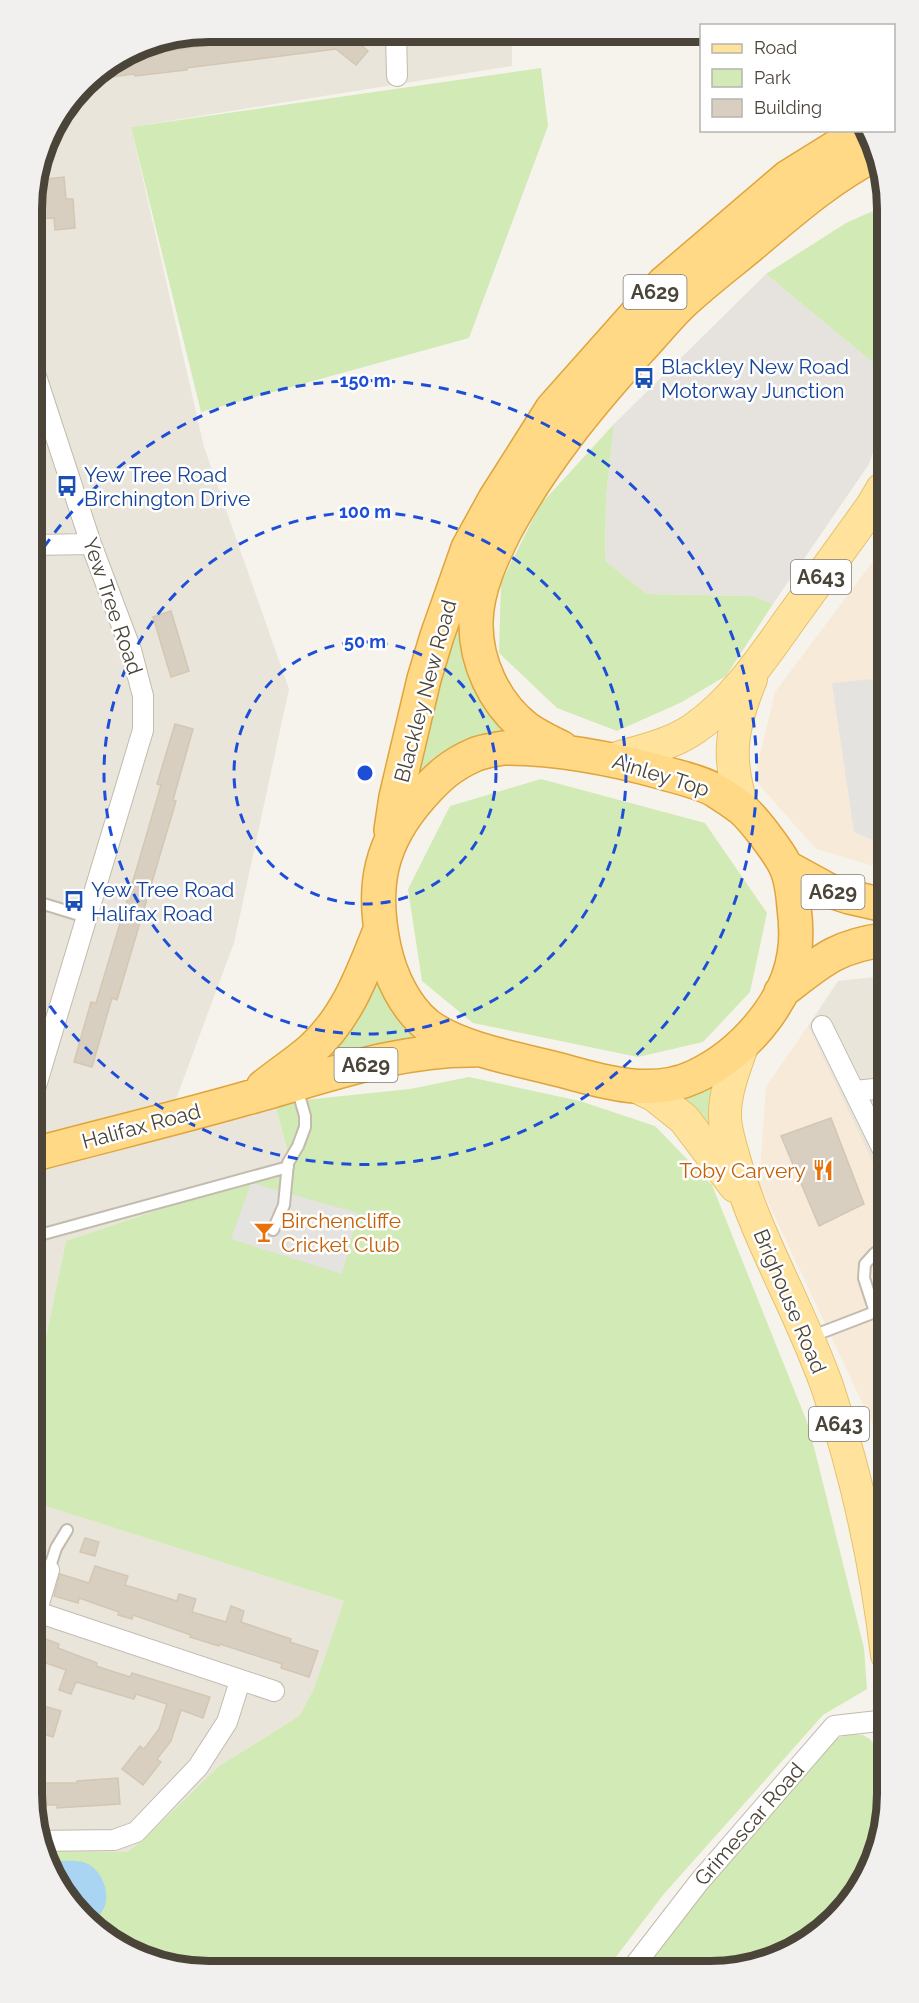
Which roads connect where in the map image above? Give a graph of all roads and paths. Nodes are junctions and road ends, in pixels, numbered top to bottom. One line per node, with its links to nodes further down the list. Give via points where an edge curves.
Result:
1 (396, 42): 2 (street)
2 (397, 76)
3 (859, 133): 13 (highway, Blackley New Road / A629, via 788,177 664,283 552,409 468,548 424,679 396,797)
4 (868, 158): 10 (highway, Blackley New Road / A629, via 790,212 680,306 597,396 562,441 498,546 477,604 477,639 485,672 513,716)
5 (42, 395): 7 (street, Yew Tree Road)
6 (877, 498): 9 (main road, A643)
7 (91, 544): 8 (street); 17 (street, Yew Tree Road, via 131,650 143,696 143,730)
8 (42, 545)
9 (758, 665): 11 (main road, A643, via 695,728 657,747); 12 (main road, A643, via 734,728 733,771)
10 (567, 751): 11 (highway, Ainley Top / A629); 13 (highway, Ainley Top / A629, via 503,748 475,754 442,773 412,806)
11 (614, 759): 12 (highway, Ainley Top / A629, via 712,789)
12 (743, 809): 14 (highway, Ainley Top / A629)
13 (390, 840): 18 (highway, Ainley Top / A629, via 379,888)
14 (786, 867): 16 (highway, A629, via 828,890); 20 (highway, Ainley Top / A629, via 797,930 794,956)
15 (42, 903): 17 (lane)
16 (877, 903)
17 (86, 917): 21 (street, Yew Tree Road)
18 (380, 930): 24 (highway, Ainley Top / A629, via 394,981 426,1024 457,1042); 29 (highway, Halifax Road / A629, via 358,986 332,1028 312,1049)
19 (877, 941): 20 (highway, A629, via 837,951)
20 (781, 992): 23 (highway, Ainley Top / A629)
21 (44, 1026)
22 (822, 1026): 28 (street)
23 (743, 1043): 26 (highway, Ainley Top / A629, via 711,1069 679,1084); 33 (main road, A643, via 724,1115)
24 (488, 1051): 25 (highway, Halifax Road / A629, via 413,1054); 26 (highway, Ainley Top / A629)
25 (296, 1085): 29 (highway, Halifax Road / A629); 32 (lane, via 305,1127)
26 (637, 1087): 33 (main road, A643, via 684,1119)
27 (877, 1089): 28 (street)
28 (854, 1091): 30 (street)
29 (247, 1099): 31 (highway, Halifax Road / A629)
30 (877, 1138)
31 (42, 1152)
32 (288, 1167): 34 (lane, via 284,1204); 35 (lane)
33 (744, 1195): 39 (main road, Brighouse Road / A643)
34 (273, 1230)
35 (42, 1234)
36 (877, 1253): 37 (lane, via 865,1264 864,1278)
37 (877, 1304)
38 (877, 1311): 39 (lane)
39 (807, 1338): 41 (main road, Brighouse Road / A643, via 827,1386 857,1484)
40 (67, 1530): 42 (lane)
41 (877, 1569)
42 (49, 1570): 43 (street)
43 (42, 1594)
44 (42, 1613): 45 (street)
45 (240, 1681): 46 (street); 48 (street, via 227,1722 198,1767 136,1832 114,1840)
46 (274, 1691)
47 (877, 1721): 49 (street, Grimescar Road, via 834,1726 699,1882)
48 (49, 1841)
49 (638, 1961)

